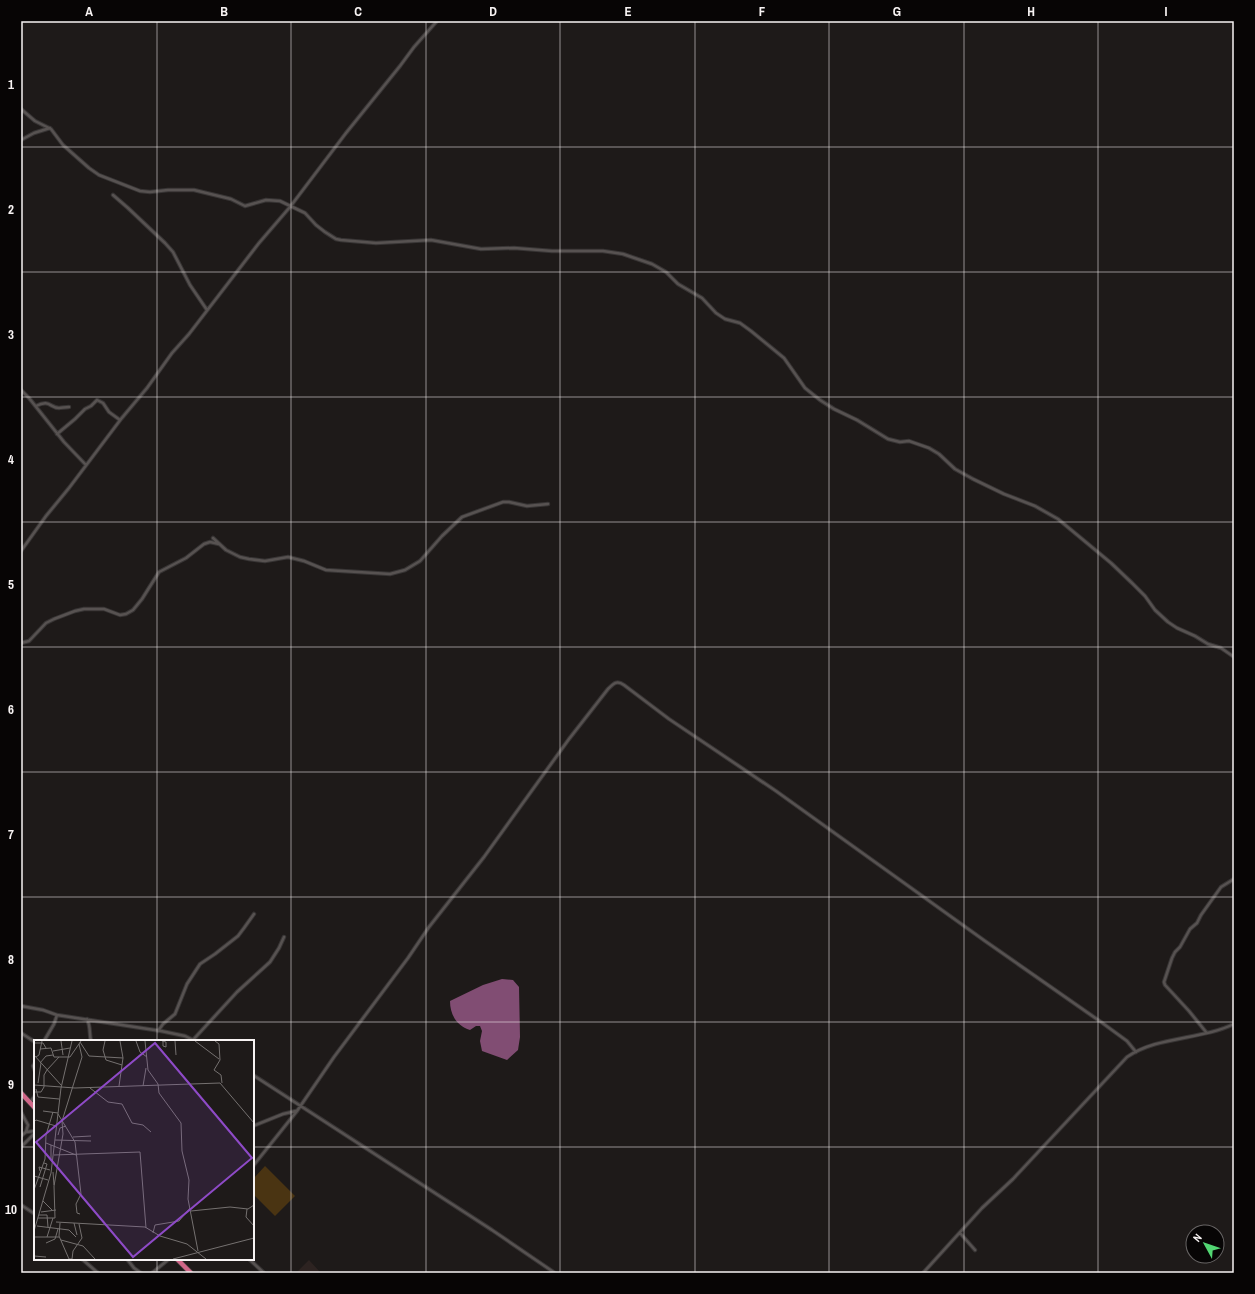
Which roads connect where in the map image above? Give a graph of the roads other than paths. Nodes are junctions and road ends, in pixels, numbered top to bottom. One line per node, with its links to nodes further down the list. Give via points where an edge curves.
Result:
1 (437, 21): 6 (street, via 346,132)
2 (21, 109): 3 (street)
3 (50, 128): 4 (street); 6 (street, via 63,145 96,173 134,189 150,192 194,190 231,198 244,206 270,200 280,201)
4 (21, 140)
5 (113, 195): 7 (street, via 171,249)
6 (290, 207): 7 (street); 19 (street, via 305,213 325,232 342,240 431,240 481,249 609,251 652,264 702,298 716,314 740,323 751,331 784,358 805,388 820,400 888,440 909,441 929,448 973,479 1058,519 1116,568 1168,622)
7 (207, 310): 11 (street, via 148,388)
8 (21, 390): 9 (street)
9 (36, 406): 10 (street, via 48,404 57,408); 12 (street)
10 (69, 407)
11 (120, 420): 12 (street, via 98,400); 13 (street)
12 (57, 434): 13 (street)
13 (86, 465): 17 (street)
14 (548, 504): 16 (street, via 527,506 503,502 462,517 420,561 390,574 326,570 288,557 250,559)
15 (213, 538): 16 (street)
16 (220, 545): 18 (street, via 210,542 204,544 186,558 159,572 142,599 126,614 120,615 104,609 74,611 46,623 29,642)
17 (21, 551)
18 (21, 643)
19 (1234, 657)
20 (1234, 879): 28 (street, via 1221,887 1191,928 1172,958 1164,982)
21 (254, 914): 27 (street, via 238,936 200,964 187,984 175,1014)
22 (284, 937): 32 (street, via 270,962 237,992)
23 (21, 1006): 24 (street)
24 (57, 1015): 25 (street); 30 (street)
25 (87, 1019): 27 (street); 31 (street)
26 (1234, 1024): 28 (street)
27 (158, 1031): 32 (street, via 185,1036)
28 (1206, 1032): 34 (street, via 1149,1046)
29 (21, 1033): 33 (street)
30 (45, 1040)
31 (91, 1040)
32 (192, 1040)
33 (34, 1041)
34 (1136, 1052): 39 (street, via 1101,1022 624,685 616,682 569,739); 52 (street, via 1113,1070)
35 (254, 1076): 39 (street)
36 (21, 1093): 38 (highway)
37 (34, 1097): 38 (street)
38 (30, 1102): 40 (highway)
39 (300, 1106): 41 (street); 64 (street)
40 (34, 1107)
41 (297, 1111): 43 (street); 49 (street)
42 (21, 1112): 44 (street, via 28,1125)
43 (254, 1126)
44 (26, 1132): 45 (street); 47 (street)
45 (34, 1132)
46 (34, 1133): 48 (street)
47 (21, 1136)
48 (21, 1147)
49 (254, 1165)
50 (21, 1205): 51 (street)
51 (34, 1213)
52 (960, 1233): 53 (street); 65 (street)
53 (975, 1250)
54 (83, 1260): 59 (street)
55 (128, 1260): 60 (street)
56 (167, 1260): 61 (street)
57 (178, 1260): 62 (highway)
58 (250, 1260): 63 (street)
59 (98, 1273)
60 (141, 1273)
61 (152, 1273)
62 (190, 1273)
63 (264, 1273)
64 (555, 1273)
65 (923, 1273)

